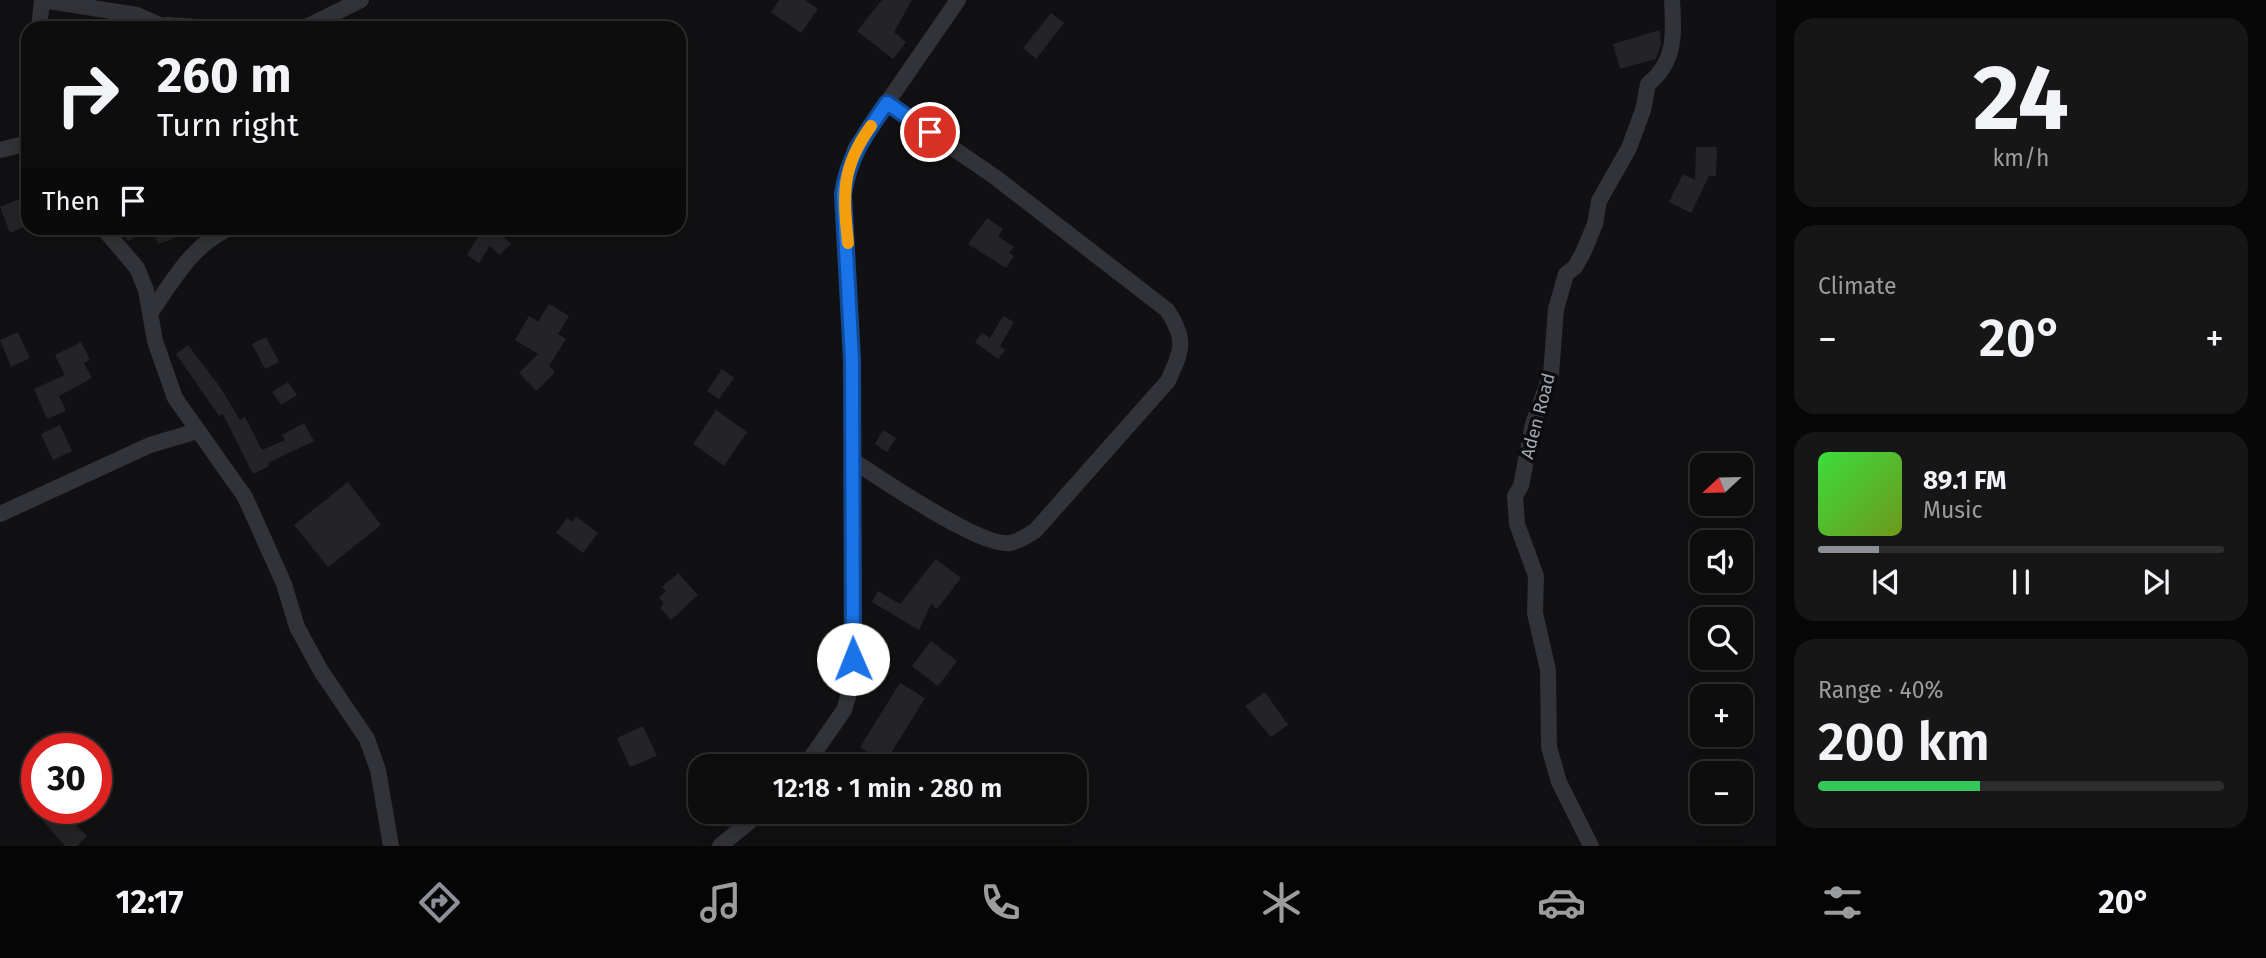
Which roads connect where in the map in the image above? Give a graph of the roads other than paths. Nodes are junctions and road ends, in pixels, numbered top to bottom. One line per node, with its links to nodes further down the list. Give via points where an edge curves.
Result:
1 (25, 0): 5 (street)
2 (361, 0): 8 (street)
3 (957, 0): 9 (street)
4 (1672, 0): 22 (street, Aden Road, via 1672,55 1648,84 1629,148 1599,201 1583,253 1563,282 1550,374 1535,417 1521,486 1514,496 1517,524 1536,576 1535,614 1548,670 1549,747 1559,782)
5 (40, 9): 6 (street); 7 (street, via 42,0)
6 (39, 21)
7 (152, 21)
8 (318, 21)
9 (887, 103): 16 (street, via 855,149 843,194); 16 (street, via 995,177 1167,310 1179,328 1182,351 1168,381 1035,531 1010,543 990,542)
10 (21, 145): 11 (street)
11 (0, 150)
12 (109, 235): 14 (street, via 137,268)
13 (217, 235): 14 (street, via 191,254)
14 (150, 312): 15 (street, via 175,398)
15 (197, 431): 17 (street, via 150,445); 20 (street, via 245,497 284,584 297,627 367,739 378,771)
16 (852, 460): 18 (street, via 854,677 844,710)
17 (0, 514)
18 (813, 754)
19 (747, 824): 21 (street)
20 (388, 842)
21 (720, 846)
22 (1591, 846)

